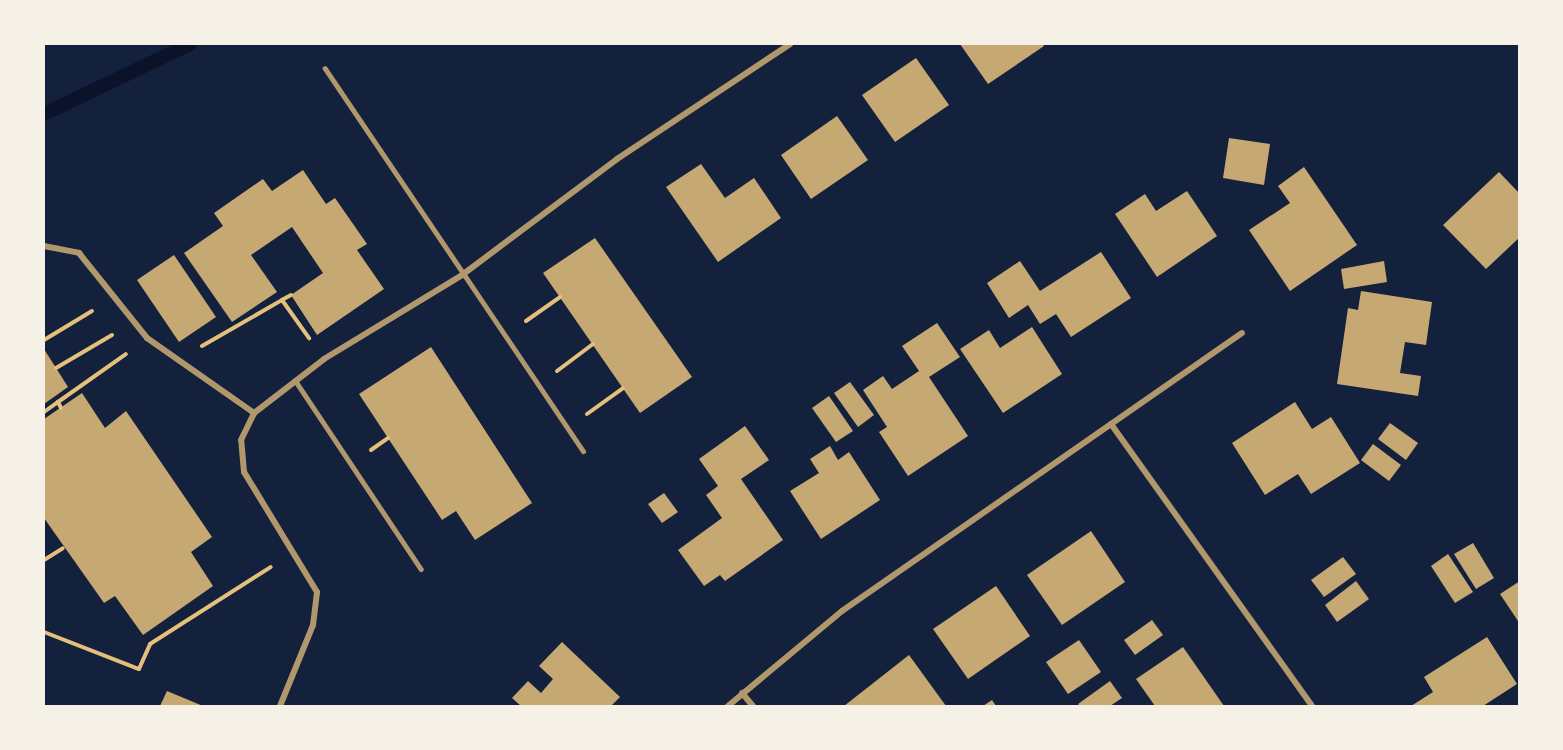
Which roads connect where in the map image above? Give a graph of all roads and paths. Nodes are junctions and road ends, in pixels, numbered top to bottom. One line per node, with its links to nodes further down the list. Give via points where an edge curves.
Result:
1 (790, 44): 4 (street, via 617,159)
2 (325, 68): 4 (lane)
3 (44, 246): 6 (street, via 79,253)
4 (462, 274): 11 (lane); 15 (street)
5 (291, 295): 8 (path)
6 (116, 297): 9 (street); 13 (path)
7 (560, 297): 11 (path)
8 (282, 300): 15 (path); 16 (path)
9 (134, 322): 12 (street); 17 (path)
10 (1242, 333): 25 (street)
11 (504, 336): 19 (lane)
12 (147, 338): 16 (street); 21 (path)
13 (44, 340)
14 (593, 344): 19 (path)
15 (324, 359): 18 (street)
16 (178, 360): 24 (street)
17 (56, 368)
18 (295, 380): 24 (street); 31 (lane)
19 (538, 385): 26 (lane)
20 (623, 388): 26 (path)
21 (58, 402): 22 (path); 23 (path)
22 (61, 408)
23 (44, 412)
24 (254, 413): 29 (street, via 241,440 244,472)
25 (1111, 424): 33 (street, via 842,611); 37 (street)
26 (568, 429): 27 (lane)
27 (583, 452)
28 (63, 548): 30 (path)
29 (294, 552): 32 (path, via 150,644 139,669); 34 (street, via 317,592 317,610)
30 (44, 560)
31 (421, 569)
32 (44, 632)
33 (742, 693): 35 (street); 36 (street)
34 (280, 706)
35 (728, 706)
36 (753, 706)
37 (1312, 706)

